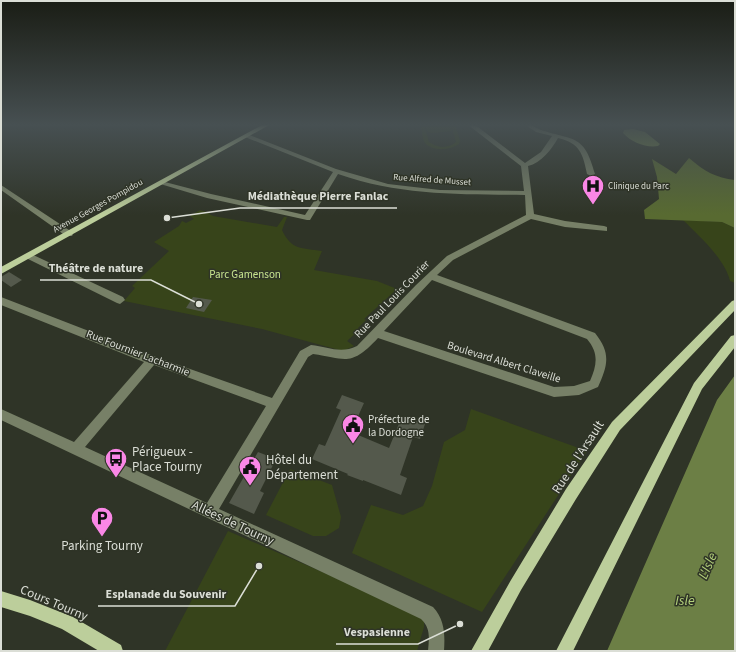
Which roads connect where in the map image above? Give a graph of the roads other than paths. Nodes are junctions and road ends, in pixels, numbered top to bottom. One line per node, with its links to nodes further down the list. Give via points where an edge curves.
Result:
1 (213, 154): 9 (main road, Avenue Georges Pompidou)
2 (294, 154): 7 (street, Rue Alfred de Musset)
3 (510, 154): 6 (street)
4 (541, 154): 6 (street, via 534,162)
5 (586, 154): 8 (street)
6 (524, 165): 11 (street)
7 (337, 171): 9 (street, via 307,218); 11 (street, Rue Alfred de Musset, via 401,188)
8 (591, 174)
9 (161, 183): 14 (main road, Avenue Georges Pompidou)
10 (1, 187): 14 (street)
11 (528, 193): 12 (street)
12 (530, 216): 13 (street); 17 (street, Rue Paul Louis Courier, via 450,258)
13 (604, 229)
14 (69, 234): 15 (main road, Avenue Georges Pompidou)
15 (29, 256): 16 (main road, Avenue Georges Pompidou); 18 (street)
16 (1, 271)
17 (430, 276): 21 (street, Rue Paul Louis Courier); 21 (street, Boulevard Albert Claveille, via 591,336 603,352 594,384 583,390 554,392)
18 (120, 300)
19 (1, 301): 23 (street, Rue Fournier Lacharmie)
20 (735, 304): 32 (main road, Rue de l'Arsault, via 616,426 571,494)
21 (376, 332): 24 (street, Rue Paul Louis Courier, via 361,349 349,355 308,351)
22 (735, 339): 33 (main road, via 698,386)
23 (152, 360): 24 (street, Rue Fournier Lacharmie); 26 (street)
24 (275, 404): 27 (street, Rue Paul Louis Courier)
25 (1, 414): 26 (street, Allées de Tourny)
26 (76, 449): 27 (street, Allées de Tourny)
27 (209, 512): 31 (street, Allées de Tourny, via 427,613 433,618 436,627)
28 (1, 599): 29 (main road, Cours Tourny, via 67,623)
29 (97, 646): 30 (main road, Cours Tourny)
30 (115, 651)
31 (436, 651)
32 (479, 651)
33 (564, 651)

